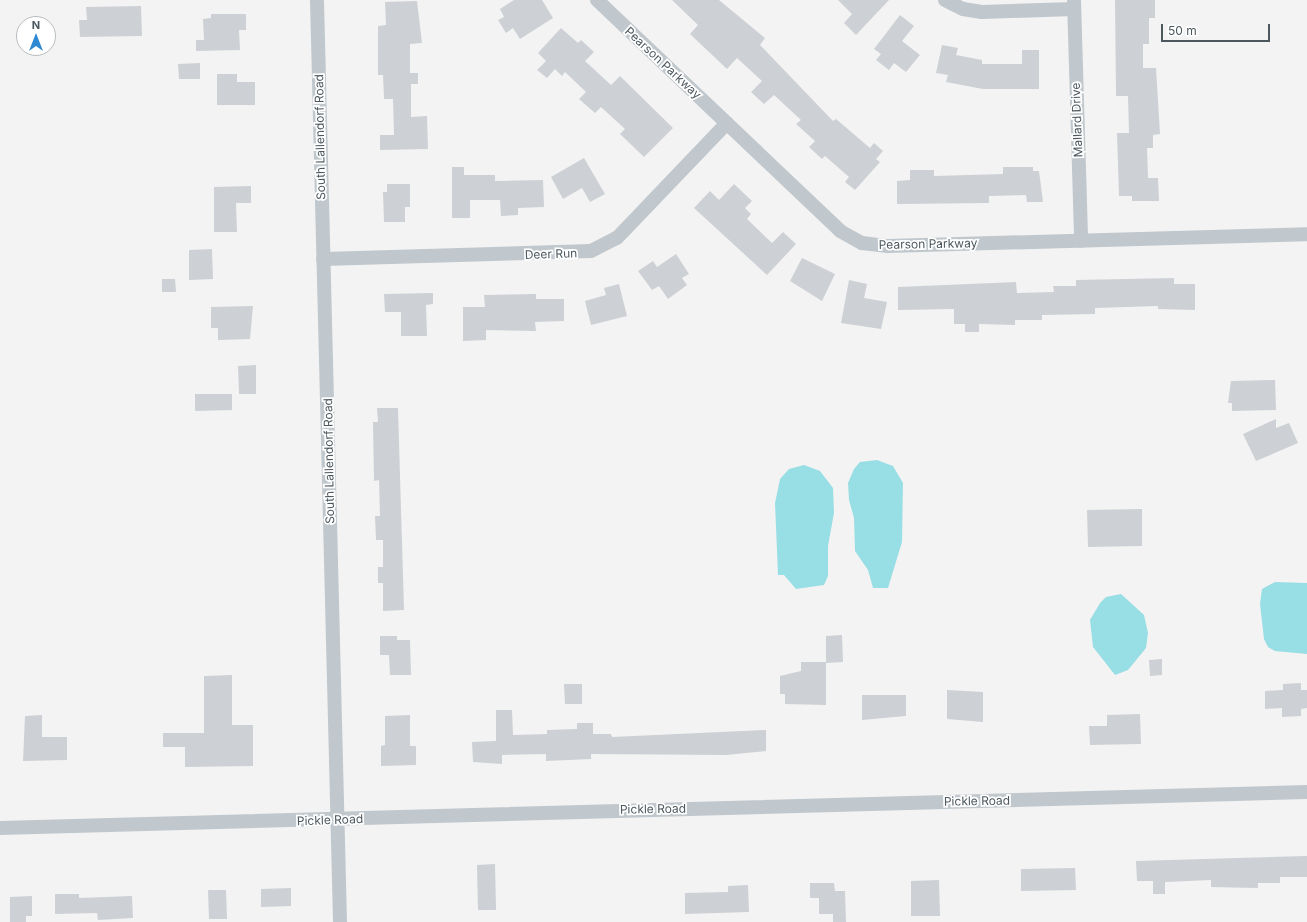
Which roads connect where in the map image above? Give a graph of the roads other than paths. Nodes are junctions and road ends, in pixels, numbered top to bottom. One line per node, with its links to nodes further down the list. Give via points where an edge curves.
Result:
1 (317, 0): 8 (street, South Lallendorf Road)
2 (597, 0): 5 (street, Pearson Parkway)
3 (945, 0): 4 (street, via 963,9 982,12)
4 (1074, 5): 7 (street, Mallard Drive)
5 (727, 123): 7 (street, Pearson Parkway, via 840,231 862,243 888,246); 8 (street, Deer Run, via 617,238 591,251)
6 (1307, 234): 7 (street, Pearson Parkway)
7 (1080, 241)
8 (323, 260): 10 (street, South Lallendorf Road)
9 (1307, 792): 10 (street, Pickle Road)
10 (338, 820): 11 (street, Pickle Road); 12 (street, South Lallendorf Road)
11 (0, 828)
12 (340, 922)

